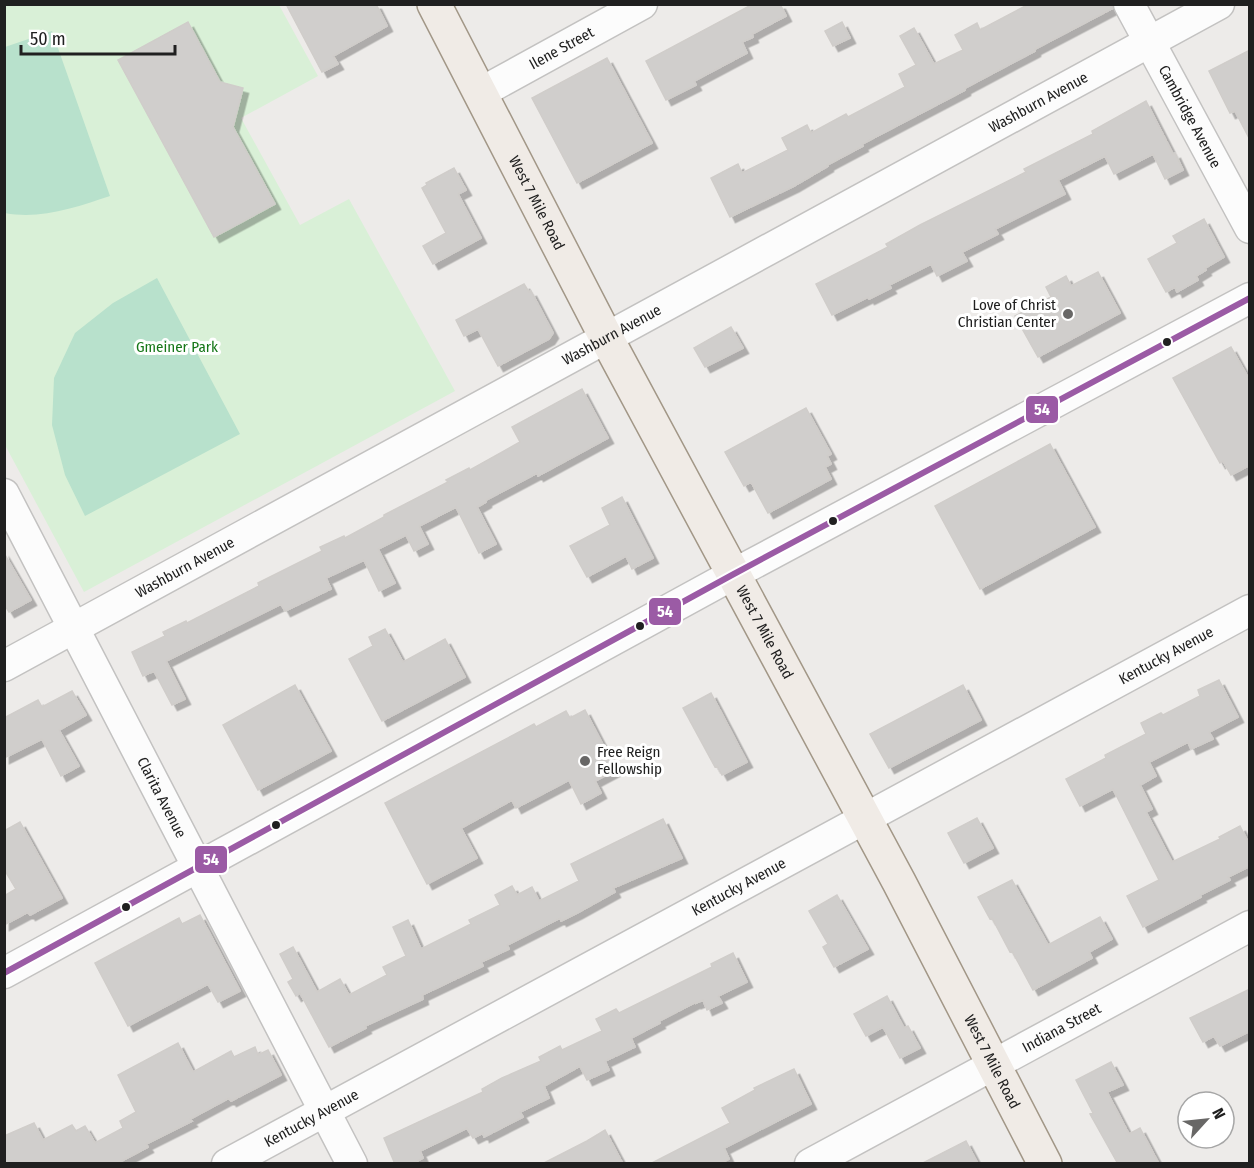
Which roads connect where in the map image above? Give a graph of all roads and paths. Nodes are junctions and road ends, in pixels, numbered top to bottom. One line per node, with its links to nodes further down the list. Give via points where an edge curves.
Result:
1 (434, 4): 6 (main road, West 7 Mile Road)
2 (642, 4): 6 (street, Ilene Street)
3 (1129, 4): 5 (street, Cambridge Avenue)
4 (1219, 4): 5 (street, Washburn Avenue)
5 (1150, 42): 7 (street, Cambridge Avenue); 9 (street, Washburn Avenue)
6 (480, 93): 9 (main road, West 7 Mile Road)
7 (1250, 228)
8 (1250, 298): 11 (street)
9 (607, 339): 11 (main road, West 7 Mile Road); 13 (street, Washburn Avenue)
10 (4, 494): 13 (street, Clarita Avenue)
11 (732, 575): 15 (main road, West 7 Mile Road); 16 (street)
12 (1250, 609): 15 (street, Kentucky Avenue)
13 (75, 628): 14 (street, Washburn Avenue); 16 (street, Clarita Avenue)
14 (4, 666)
15 (864, 818): 19 (main road, West 7 Mile Road); 20 (street, Kentucky Avenue)
16 (199, 867): 18 (street); 20 (street, Clarita Avenue)
17 (1250, 926): 19 (street, Indiana Street)
18 (4, 973)
19 (993, 1065): 23 (street, Indiana Street); 24 (main road, West 7 Mile Road)
20 (325, 1111): 21 (street, Kentucky Avenue); 22 (street, Clarita Avenue)
21 (227, 1164)
22 (352, 1164)
23 (810, 1164)
24 (1045, 1164)

